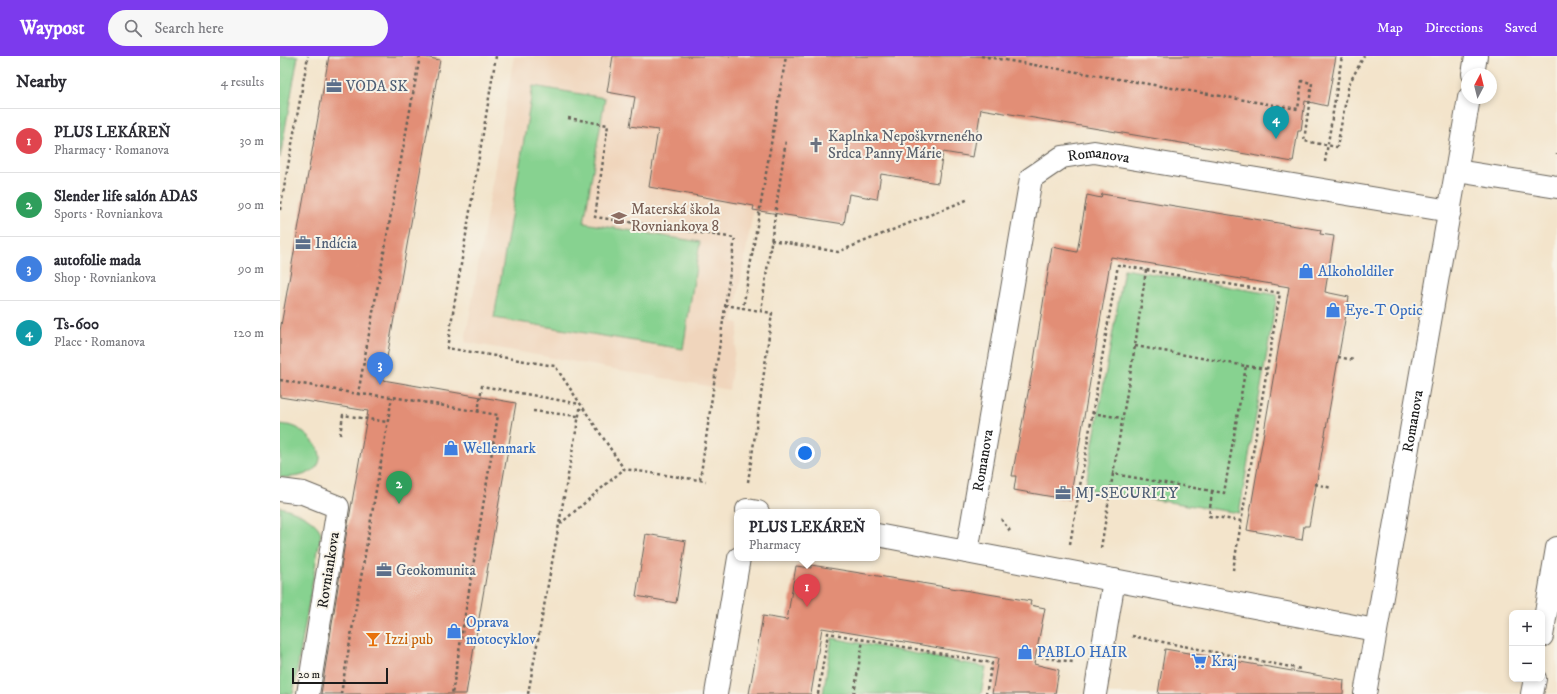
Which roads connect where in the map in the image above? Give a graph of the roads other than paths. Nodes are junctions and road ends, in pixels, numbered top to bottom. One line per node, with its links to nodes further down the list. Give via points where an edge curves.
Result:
1 (1476, 56): 2 (street)
2 (1474, 68)
3 (1468, 104): 4 (street, Romanova)
4 (1458, 171): 5 (street); 6 (street, Romanova)
5 (1557, 187)
6 (1450, 211): 10 (street, Romanova, via 1094,152 1062,157 1031,178); 14 (street, Romanova)
7 (280, 490): 16 (street, Rovniankova, via 303,493 338,507)
8 (880, 536): 10 (street)
9 (1557, 548): 13 (street)
10 (967, 552): 12 (street)
11 (738, 561): 17 (street)
12 (1114, 580): 14 (street); 18 (street)
13 (1545, 618)
14 (1375, 630): 19 (street, Romanova)
15 (1534, 682): 20 (street)
16 (308, 694)
17 (716, 694)
18 (1095, 694)
19 (1365, 694)
20 (1532, 694)

